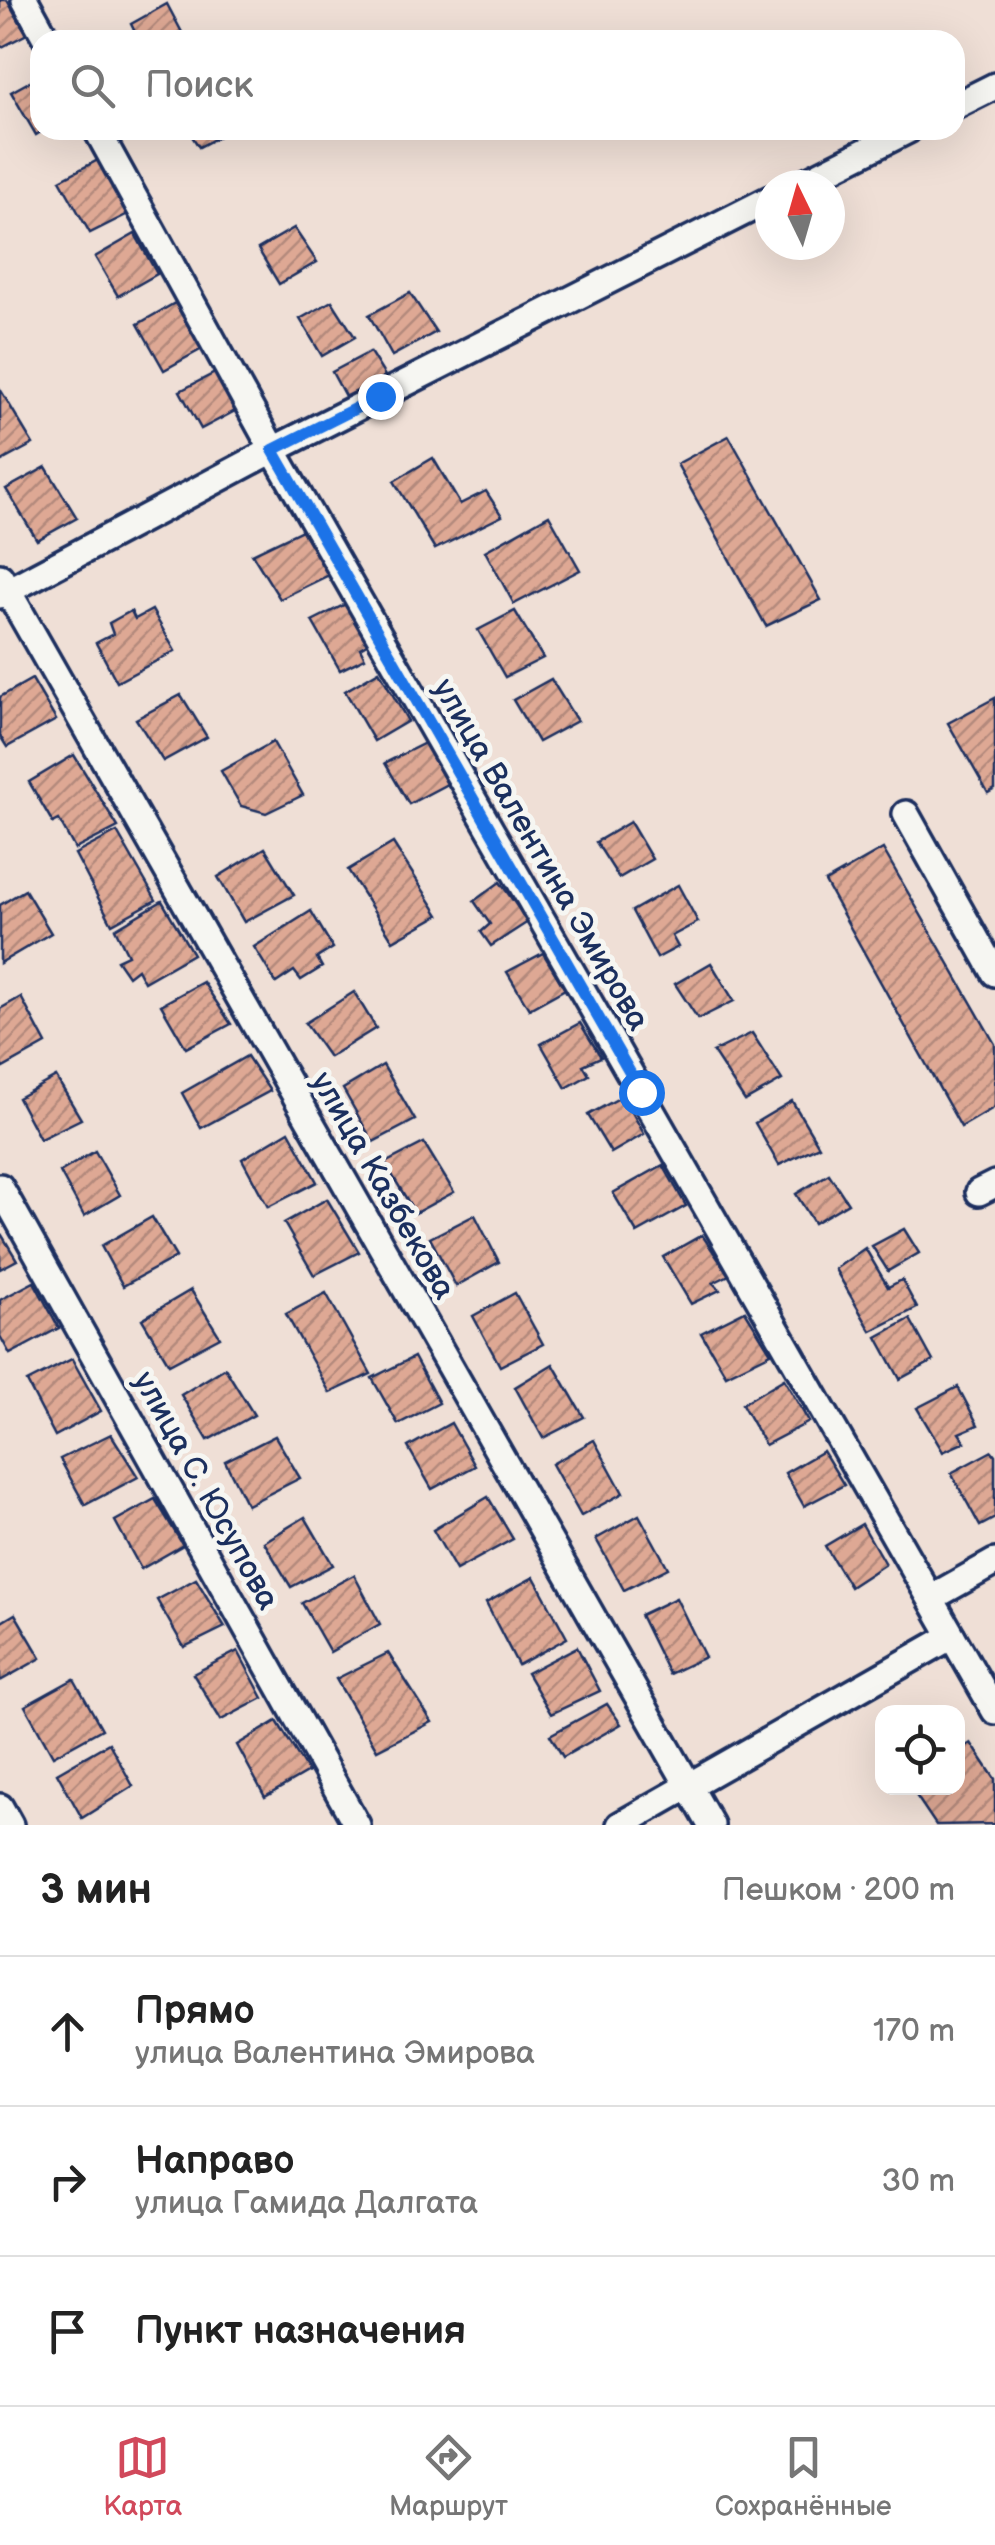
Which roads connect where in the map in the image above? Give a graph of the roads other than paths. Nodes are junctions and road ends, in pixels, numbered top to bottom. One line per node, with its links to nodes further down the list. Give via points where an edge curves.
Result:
1 (26, 0): 2 (street)
2 (42, 30)
3 (995, 86): 4 (street)
4 (965, 101)
5 (102, 140): 9 (street, улица Валентина Эмирова)
6 (888, 140): 7 (street)
7 (829, 170)
8 (755, 208): 9 (street)
9 (273, 450): 10 (street); 15 (street, улица Валентина Эмирова)
10 (3, 588): 18 (street, улица Казбекова)
11 (906, 814): 12 (street)
12 (995, 973)
13 (0, 1187): 21 (street, улица С. Юсупова)
14 (995, 1562): 15 (street)
15 (931, 1598): 16 (street, улица Валентина Эмирова)
16 (952, 1636): 17 (street, улица Валентина Эмирова); 18 (street)
17 (995, 1711)
18 (688, 1786): 22 (street); 23 (street, улица Казбекова)
19 (0, 1807): 20 (street)
20 (10, 1825)
21 (357, 1825)
22 (620, 1825)
23 (711, 1825)

